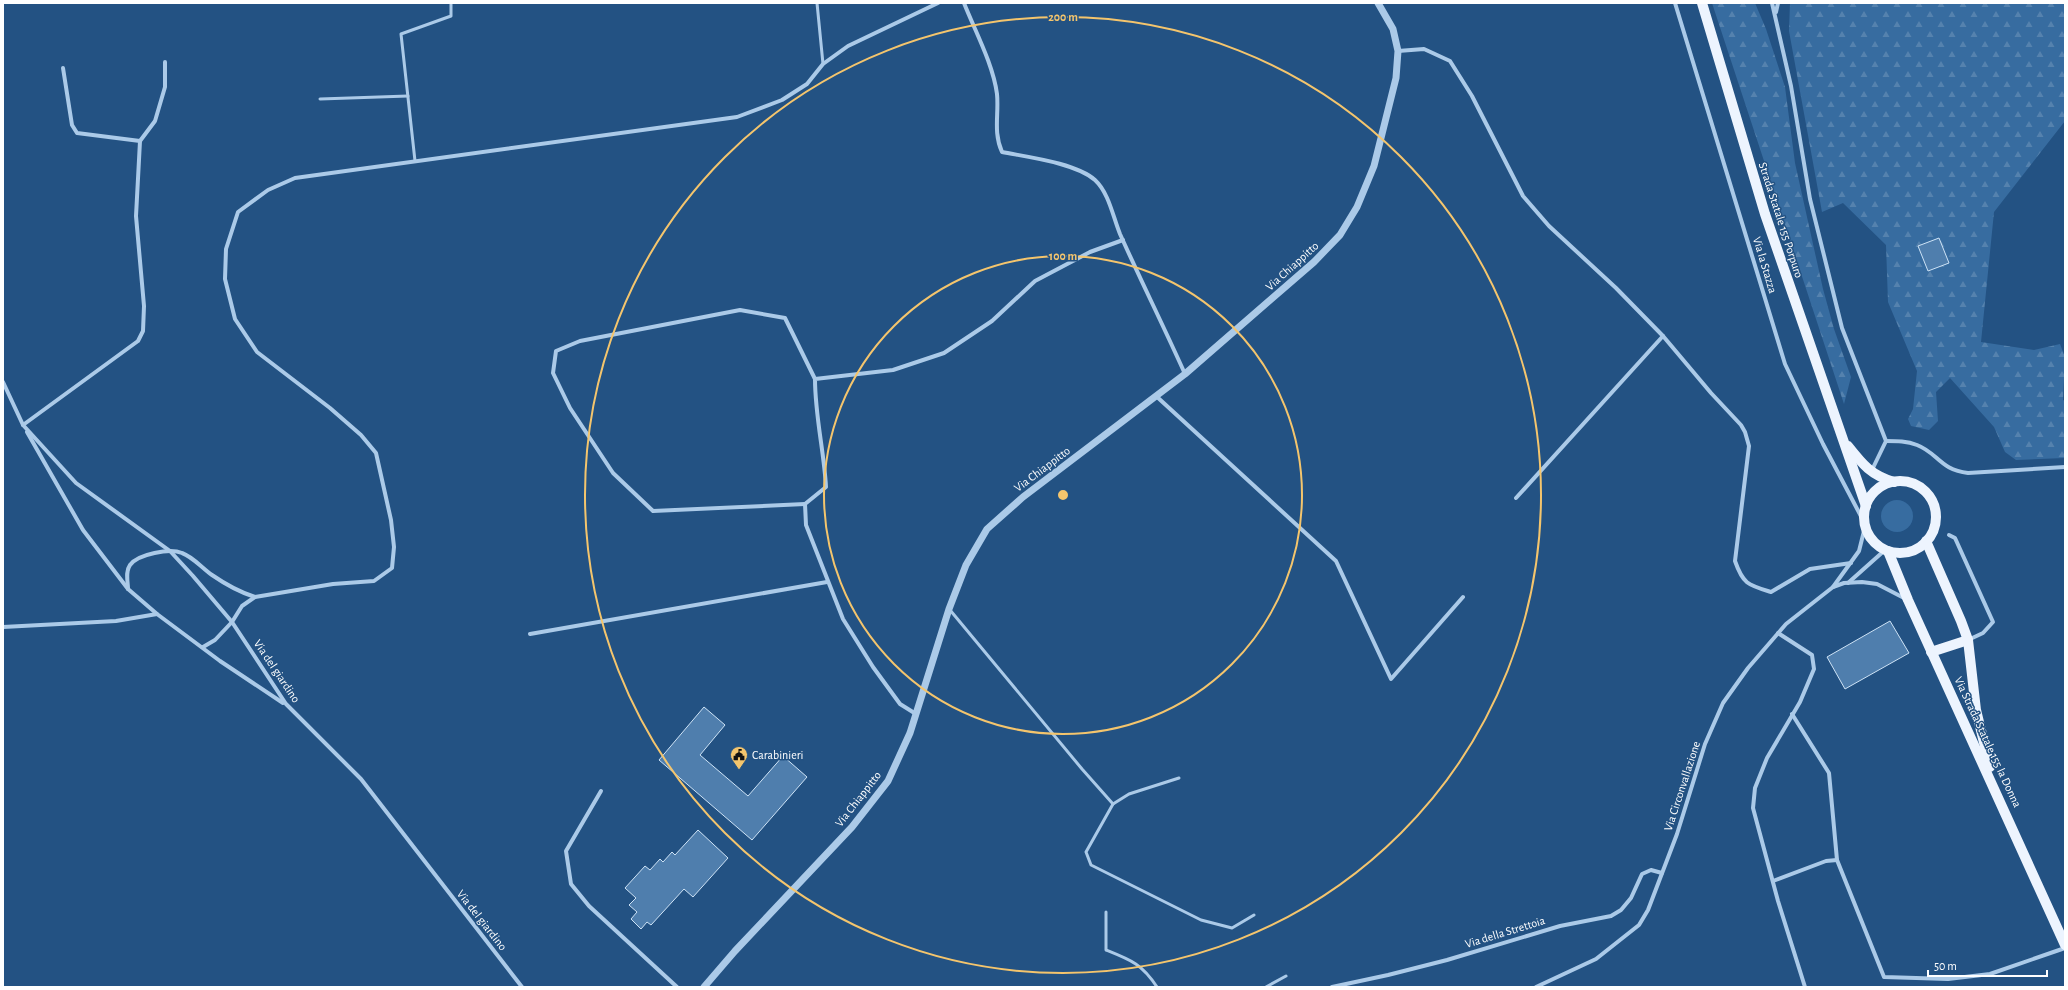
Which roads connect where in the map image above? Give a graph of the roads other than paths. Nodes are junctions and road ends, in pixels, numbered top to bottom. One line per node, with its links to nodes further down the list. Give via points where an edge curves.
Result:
1 (451, 3): 15 (lane, via 452,16 401,34)
2 (817, 3): 13 (lane)
3 (938, 3): 13 (street, via 848,46)
4 (964, 3): 19 (street, via 991,70 997,94 997,140 1002,152 1048,161 1094,179 1108,201)
5 (1378, 3): 11 (street, Via Chiappitto, via 1392,29)
6 (1675, 3): 34 (street, Via la Stazza, via 1785,364)
7 (1702, 3): 27 (main road, Strada Statale 155 Porpuro, via 1765,214)
8 (1772, 3): 10 (street)
9 (1778, 3): 10 (street)
10 (1776, 13): 26 (street, via 1810,198 1842,328)
11 (1398, 51): 20 (street, via 1424,49 1450,61 1472,96 1524,196 1549,226); 21 (street, Via Chiappitto, via 1396,78 1374,166 1357,207 1340,235 1314,262)
12 (165, 62): 17 (street, via 165,87 155,121)
13 (823, 64): 18 (street, via 807,84 782,100 737,117)
14 (63, 68): 17 (street, via 72,125 77,133)
15 (408, 96): 16 (lane); 18 (lane)
16 (320, 99)
17 (140, 141): 25 (street, via 136,216 144,306 143,331 138,341)
18 (415, 161): 44 (street, via 295,178 268,190 238,212 226,249 225,279 236,319 257,352 330,408 361,435 376,453 387,497 394,547 392,568 374,580)
19 (1123, 240): 21 (street); 22 (street, via 1090,252 1035,281 992,321 944,353 893,370)
20 (1663, 336): 31 (street); 39 (street, via 1745,432 1749,446 1735,561 1740,576 1752,587 1771,592 1810,569)
21 (1185, 374): 24 (street, Via Chiappitto)
22 (814, 379): 32 (street, via 814,401 824,452 826,487); 32 (street, via 784,318 740,310 580,341 556,351 553,373 570,408 613,473 653,511)
23 (3, 382): 25 (street, Via del giardino)
24 (1156, 396): 45 (street, via 1336,561 1390,679); 47 (street, Via Chiappitto, via 1023,497 987,529 966,565)
25 (23, 425): 38 (street, Via del giardino, via 76,483); 43 (street, via 82,530)
26 (1886, 441): 28 (street, via 1919,446 1955,472); 29 (street)
27 (1844, 442): 29 (main road); 33 (main road, Strada Statale 155 Porpuro)
28 (2065, 467)
29 (1871, 472): 30 (main road)
30 (1895, 482): 33 (main road, via 1874,492); 36 (main road, via 1916,485 1932,500 1935,522)
31 (1516, 498)
32 (805, 504): 40 (street, via 806,525)
33 (1866, 506): 34 (main road)
34 (1865, 525): 37 (main road, via 1871,538); 39 (street, via 1861,547)
35 (1949, 535): 53 (street, via 1955,538 1993,622 1983,633)
36 (1926, 541): 37 (main road, via 1920,547 1904,553); 53 (main road)
37 (1886, 550): 41 (street, Via Circonvallazione); 46 (main road, Via Strada Statale 155 la Donna)
38 (170, 551): 43 (street, via 154,553 130,565 127,574); 44 (street, via 182,553 212,576 238,591); 49 (street, Via del giardino)
39 (1851, 563): 42 (street)
40 (827, 582): 52 (street); 58 (street, via 843,619 873,667 900,704)
41 (1848, 583): 42 (street, Via Circonvallazione); 46 (street, Via Circonvallazione, via 1877,584)
42 (1833, 587): 51 (street, Via Circonvallazione)
43 (128, 589): 48 (street)
44 (255, 597): 49 (street, via 242,606)
45 (1463, 597)
46 (1908, 600): 55 (main road, Via Strada Statale 155 la Donna)
47 (949, 609): 58 (street, Via Chiappitto); 64 (lane)
48 (157, 614): 50 (street, via 116,621); 54 (street)
49 (232, 622): 54 (street, via 215,640); 56 (street, Via del giardino)
50 (3, 628)
51 (1778, 633): 59 (street, via 1812,655 1814,669); 66 (street, Via Circonvallazione, via 1723,703 1705,744 1692,792)
52 (530, 634)
53 (1968, 640): 55 (main road); 57 (main road)
54 (202, 647): 56 (street)
55 (1931, 652): 60 (main road, Via Strada Statale 155 la Donna)
56 (286, 704): 73 (street, Via del giardino, via 361,779)
57 (1976, 710): 60 (main road, via 1969,716); 62 (main road)
58 (916, 714): 75 (street, Via Chiappitto, via 910,733 883,786 852,827)
59 (1792, 714): 65 (street, via 1830,773); 67 (street, via 1767,758 1755,788 1753,808)
60 (1960, 714): 62 (main road, Via Strada Statale 155 la Donna)
61 (1179, 778): 64 (lane, via 1129,794)
62 (1994, 786): 70 (main road, Via Strada Statale 155 la Donna)
63 (600, 791): 74 (street, via 566,850 571,884 589,906)
64 (1113, 804): 69 (lane, via 1086,852 1091,865 1201,920 1232,928)
65 (1837, 860): 67 (street, via 1826,861); 71 (street, via 1884,976 1948,979 1990,974)
66 (1662, 873): 78 (street, Via della Strettoia, via 1651,870 1642,874 1631,898 1621,910 1611,916 1560,926 1388,976); 79 (street, Via Circonvallazione, via 1648,910 1626,937 1596,959)
67 (1773, 881): 80 (street)
68 (1106, 912): 76 (lane, via 1106,950 1133,961)
69 (1254, 915)
70 (2065, 944)
71 (2065, 948)
72 (1286, 976): 77 (lane)
73 (522, 987)
74 (677, 987)
75 (704, 987)
76 (1157, 987)
77 (1266, 987)
78 (1332, 987)
79 (1536, 987)
80 (1805, 987)

